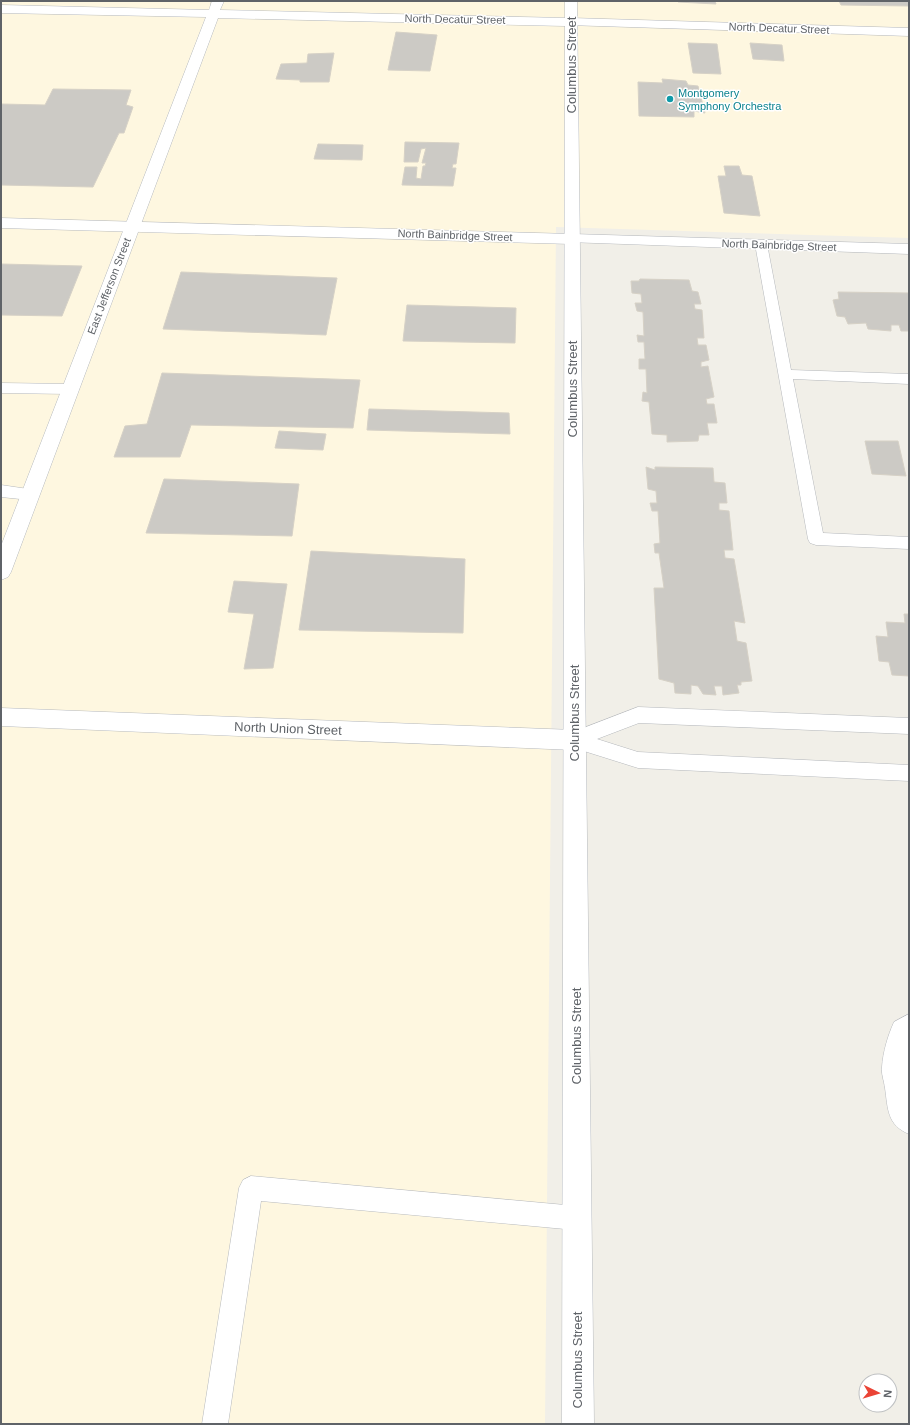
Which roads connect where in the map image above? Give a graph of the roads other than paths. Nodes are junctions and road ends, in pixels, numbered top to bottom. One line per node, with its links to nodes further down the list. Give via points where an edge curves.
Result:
1 (571, 1): 4 (main road, Columbus Street)
2 (216, 7): 3 (main road, North Decatur Street); 4 (main road, North Decatur Street); 7 (main road, East Jefferson Street)
3 (1, 9)
4 (571, 22): 5 (main road, North Decatur Street); 8 (main road, Columbus Street)
5 (909, 32)
6 (1, 223): 7 (main road, North Bainbridge Street)
7 (132, 227): 8 (main road, North Bainbridge Street); 14 (main road, East Jefferson Street)
8 (572, 238): 9 (main road, North Bainbridge Street); 21 (main road, Columbus Street)
9 (761, 244): 10 (main road, North Bainbridge Street); 11 (lane)
10 (909, 249)
11 (785, 374): 12 (lane); 17 (lane, via 816,539)
12 (909, 379)
13 (1, 388): 14 (lane)
14 (70, 389): 16 (main road, East Jefferson Street)
15 (1, 491): 16 (lane)
16 (30, 494): 18 (main road, East Jefferson Street)
17 (909, 543)
18 (1, 572)
19 (1, 717): 21 (main road, North Union Street)
20 (909, 726): 21 (lane, via 638,715)
21 (574, 740): 22 (lane, via 638,760); 25 (main road, Columbus Street)
22 (909, 772)
23 (909, 1027): 24 (main road, via 903,1030 895,1067 902,1112)
24 (909, 1120)
25 (576, 1218): 26 (lane, via 251,1188); 27 (main road, Columbus Street)
26 (215, 1424)
27 (578, 1424)

